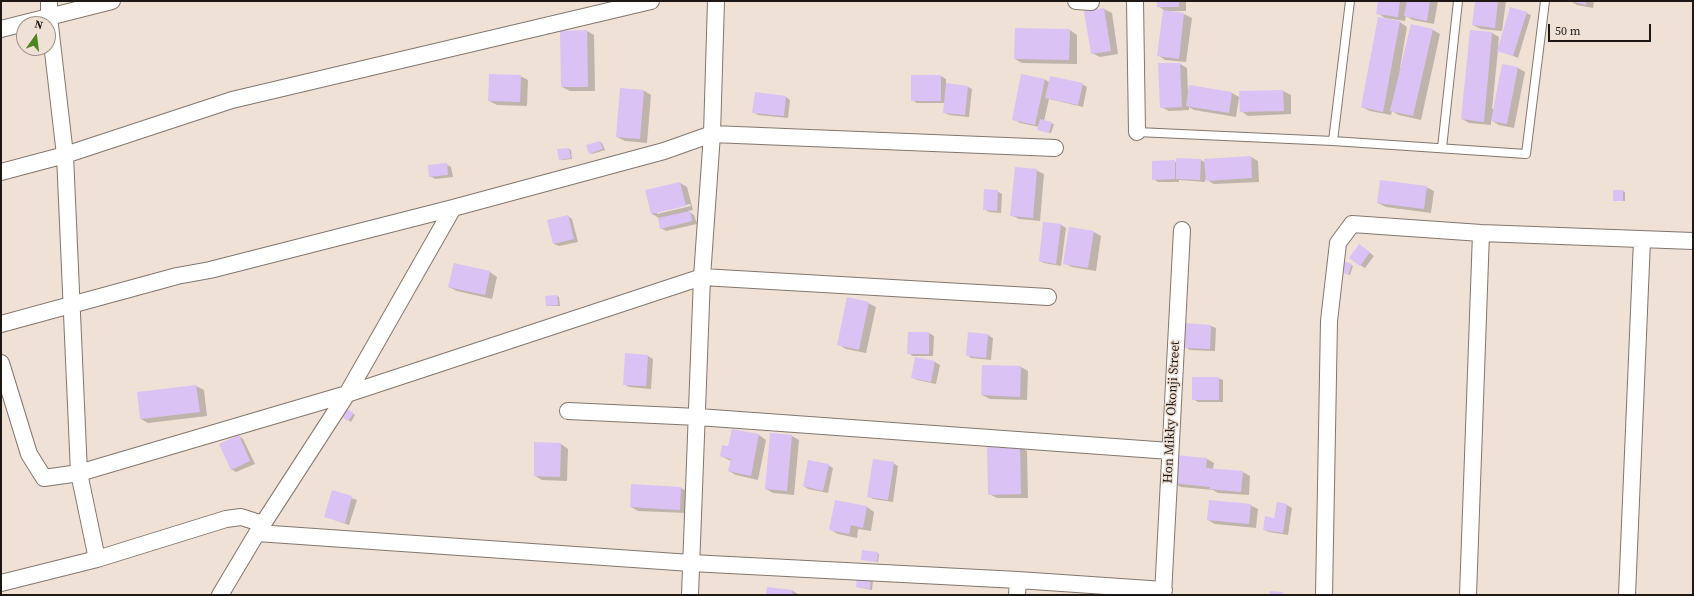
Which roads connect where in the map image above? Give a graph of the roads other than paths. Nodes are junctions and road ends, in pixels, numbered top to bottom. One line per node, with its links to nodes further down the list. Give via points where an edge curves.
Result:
1 (112, 1): 8 (street)
2 (651, 1): 15 (street, via 232,100)
3 (716, 1): 11 (street)
4 (1135, 1): 10 (street)
5 (1350, 1): 12 (lane)
6 (1458, 1): 14 (lane)
7 (1545, 1): 14 (lane, via 1526,154)
8 (49, 9): 9 (street); 15 (street)
9 (1, 29)
10 (1137, 132): 12 (lane)
11 (712, 134): 13 (street); 17 (street, via 664,151); 22 (street)
12 (1333, 142): 14 (lane)
13 (1055, 148)
14 (1442, 148)
15 (65, 155): 16 (street); 24 (street)
16 (1, 172)
17 (453, 208): 24 (street, via 210,270 176,276); 27 (street)
18 (1182, 230): 30 (street, Hon Mikky Okonji Street)
19 (1481, 233): 20 (street); 40 (street, via 1352,224 1338,243 1329,321); 41 (street)
20 (1642, 240): 21 (street); 42 (street)
21 (1693, 241)
22 (702, 277): 23 (street); 27 (street); 29 (street)
23 (1048, 297)
24 (71, 305): 25 (street); 31 (street)
25 (1, 324)
26 (1, 363): 31 (street, via 29,454 44,478)
27 (347, 394): 31 (street); 32 (street)
28 (568, 411): 29 (street)
29 (698, 417): 30 (street); 34 (street)
30 (1170, 451): 37 (street, Hon Mikky Okonji Street)
31 (78, 473): 33 (street)
32 (260, 528): 33 (street, via 241,517 226,519); 34 (street); 38 (street)
33 (97, 559): 35 (street)
34 (691, 563): 36 (street); 39 (street)
35 (1, 583)
36 (1018, 588): 37 (street)
37 (1164, 593)
38 (220, 595)
39 (690, 595)
40 (1324, 595)
41 (1468, 595)
42 (1627, 595)

